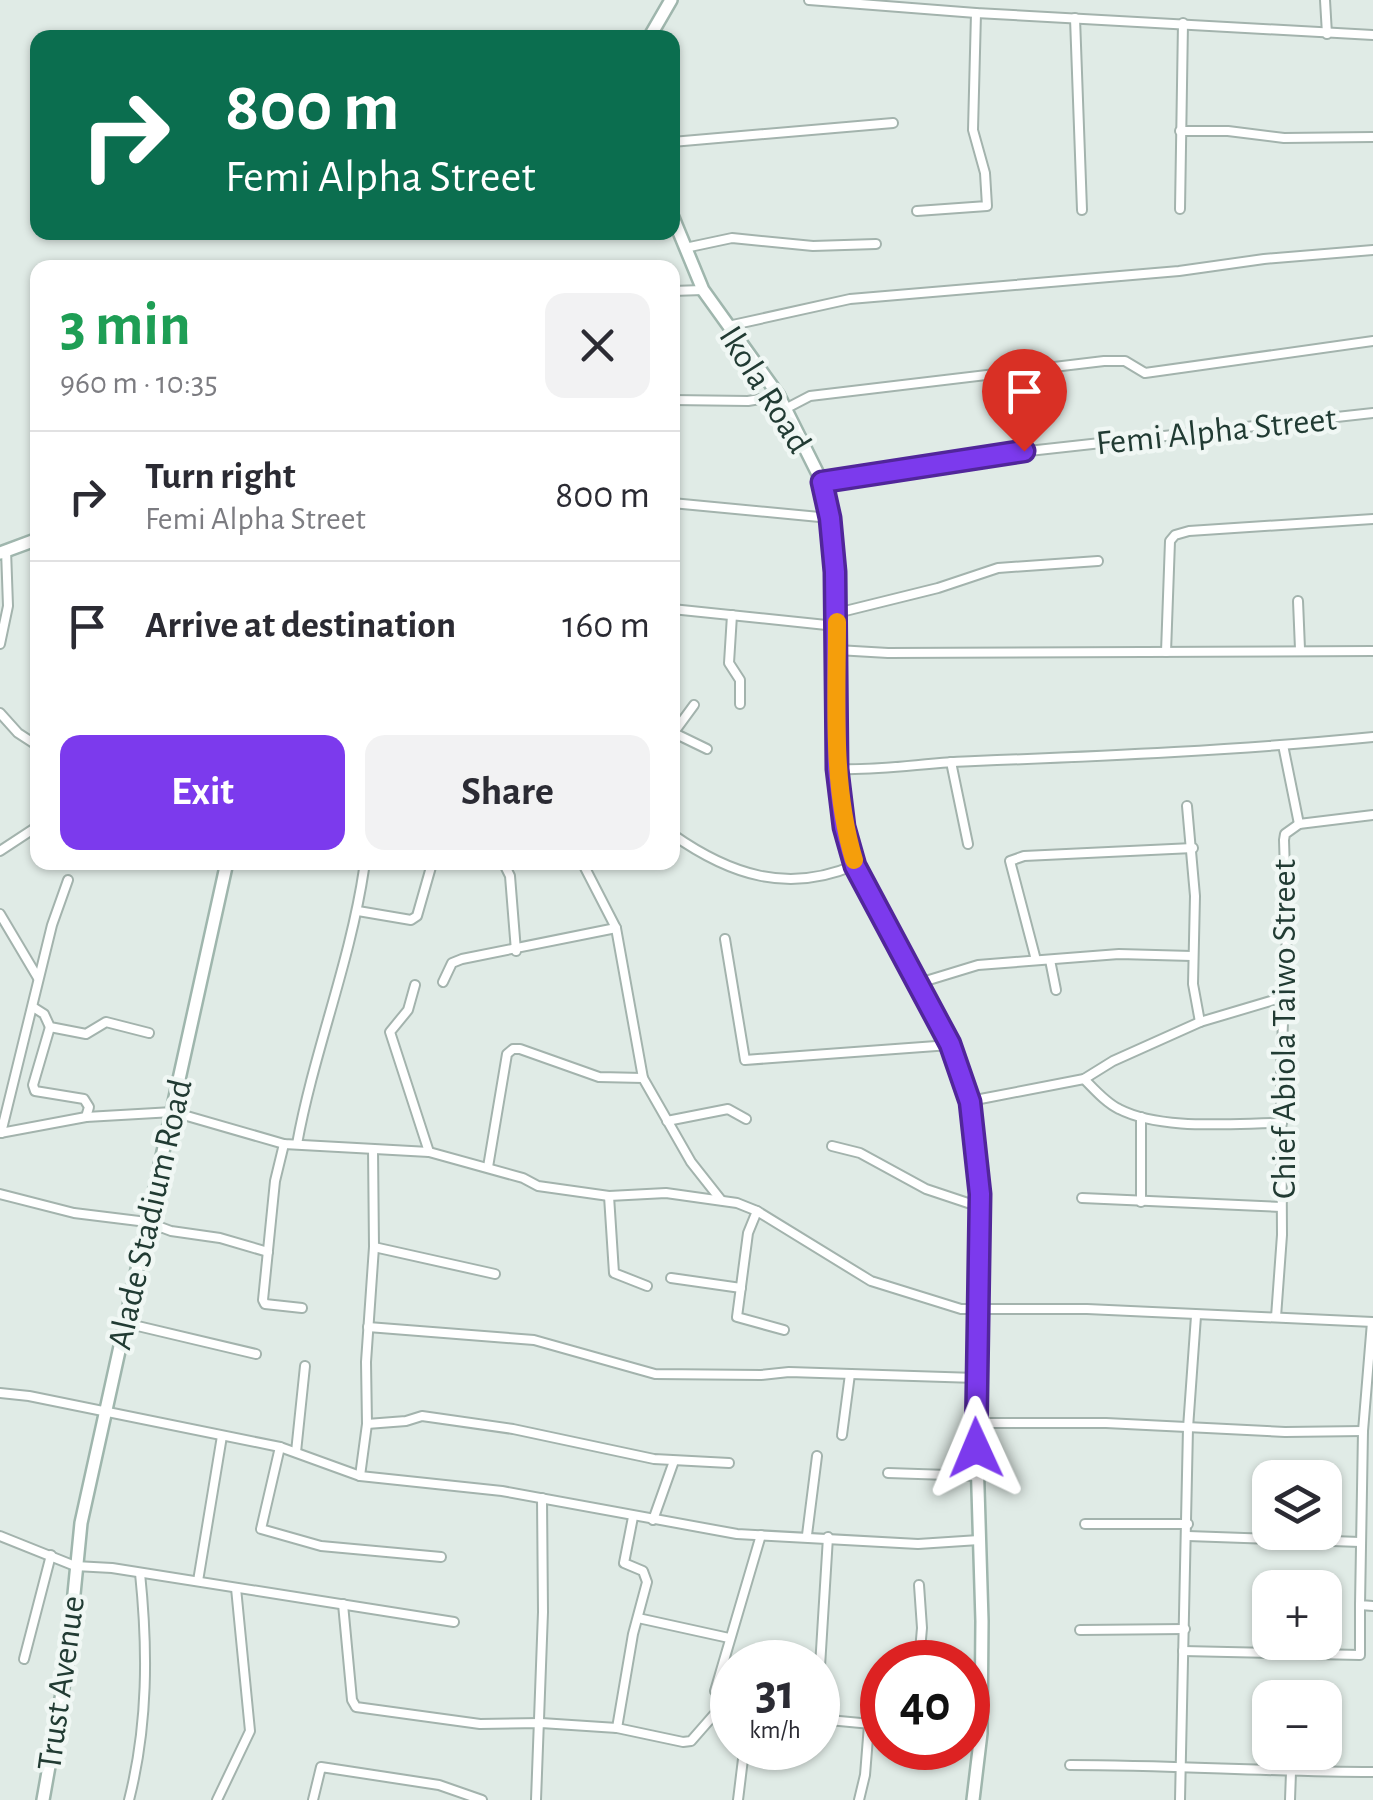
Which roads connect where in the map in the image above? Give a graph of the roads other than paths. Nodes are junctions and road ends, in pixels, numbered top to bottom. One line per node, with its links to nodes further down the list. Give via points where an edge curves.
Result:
1 (671, 0): 7 (street)
2 (809, 0): 4 (street)
3 (1325, 0): 8 (street)
4 (976, 13): 5 (street); 16 (street, via 974,130 988,206)
5 (1075, 18): 6 (street); 15 (street)
6 (1184, 23): 8 (street); 11 (street)
7 (654, 30)
8 (1327, 34): 9 (street)
9 (1373, 35)
10 (892, 123): 13 (street)
11 (1180, 131): 12 (street); 14 (street)
12 (1373, 137)
13 (680, 141)
14 (1180, 209)
15 (1082, 210)
16 (917, 212)
17 (680, 237): 19 (street, Ikola Road)
18 (876, 244): 19 (street, via 732,238)
19 (684, 248): 21 (street, Ikola Road)
20 (1373, 250): 23 (street, via 850,299)
21 (704, 290): 22 (street); 23 (street, Ikola Road)
22 (680, 291)
23 (728, 326): 25 (street, Ikola Road)
24 (1373, 340): 27 (street, via 1145,373 1125,361 1077,363 810,396)
25 (779, 396): 26 (street); 27 (street, Ikola Road)
26 (680, 400)
27 (786, 408): 29 (street, Ikola Road)
28 (1373, 413): 29 (street, Femi Alpha Street, via 975,457)
29 (822, 482): 31 (street, Ikola Road)
30 (680, 504): 31 (street)
31 (830, 518): 39 (street, Ikola Road)
32 (1373, 518): 44 (street, via 1175,535)
33 (30, 543): 34 (street)
34 (3, 552): 40 (street, via 8,606)
35 (1098, 561): 39 (street, via 998,568)
36 (1298, 601): 41 (street)
37 (680, 610): 38 (street)
38 (732, 615): 39 (street); 45 (street, via 730,663 740,680)
39 (837, 620): 42 (street, Ikola Road)
40 (0, 644)
41 (1300, 649): 43 (street); 44 (street)
42 (837, 650): 44 (street); 55 (street, Ikola Road)
43 (1373, 651)
44 (1166, 652)
45 (740, 704)
46 (694, 705): 48 (street)
47 (0, 712): 51 (street)
48 (680, 725)
49 (1373, 736): 52 (street)
50 (680, 737): 53 (street)
51 (30, 741)
52 (1283, 745): 54 (street); 58 (street)
53 (707, 749)
54 (950, 762): 55 (street); 61 (street)
55 (837, 769): 64 (street, Ikola Road)
56 (1187, 806): 62 (street)
57 (1373, 815): 58 (street, Chief Abiola Taiwo Street)
58 (1300, 824): 84 (street, Chief Abiola Taiwo Street, via 1284,840)
59 (30, 831): 63 (street)
60 (680, 838): 64 (street, via 731,866 784,881)
61 (968, 844)
62 (1193, 848): 76 (street); 77 (street, via 1010,861)
63 (0, 851)
64 (855, 866): 81 (street, Ikola Road)
65 (225, 870): 93 (street, Alade Stadium Road)
66 (364, 870): 71 (street)
67 (430, 870): 71 (street, via 411,920)
68 (507, 870): 75 (street)
69 (586, 870): 73 (street)
70 (68, 880): 79 (street)
71 (358, 911): 101 (street)
72 (0, 914): 79 (street)
73 (616, 928): 75 (street); 90 (street)
74 (725, 939): 89 (street, via 745,1060)
75 (516, 951): 80 (street, via 452,962)
76 (1192, 956): 78 (street); 86 (street)
77 (1036, 960): 78 (street); 81 (street, via 978,965)
78 (1050, 960): 83 (street)
79 (38, 978): 85 (street)
80 (443, 982)
81 (920, 984): 89 (street, Ikola Road)
82 (415, 985): 104 (street, via 408,1010 390,1032)
83 (1056, 990)
84 (1284, 996): 86 (street); 98 (street, Chief Abiola Taiwo Street)
85 (32, 1007): 87 (street); 99 (street)
86 (1200, 1022): 91 (street)
87 (50, 1027): 88 (street, via 86,1034 106,1022); 94 (street, via 32,1085 48,1095 84,1099)
88 (150, 1033)
89 (950, 1044): 92 (street, Ikola Road)
90 (643, 1078): 97 (street); 105 (street, via 598,1077 512,1049)
91 (1084, 1079): 92 (street); 95 (street, via 1115,1108)
92 (970, 1102): 111 (street, Ikola Road)
93 (173, 1112): 94 (street); 100 (street); 114 (street, Alade Stadium Road)
94 (86, 1117): 99 (street)
95 (1140, 1118): 98 (street); 110 (street)
96 (746, 1119): 97 (street, via 724,1109)
97 (666, 1121): 109 (street)
98 (1282, 1122): 112 (street, Chief Abiola Taiwo Street)
99 (0, 1133)
100 (284, 1144): 101 (street); 116 (street)
101 (297, 1144): 103 (street)
102 (832, 1146): 111 (street)
103 (373, 1148): 104 (street); 115 (street)
104 (429, 1152): 105 (street)
105 (488, 1167): 107 (street, via 538,1186)
106 (0, 1194): 114 (street)
107 (609, 1196): 109 (street, via 666,1193); 119 (street, via 614,1273)
108 (1082, 1198): 110 (street)
109 (721, 1200): 113 (street)
110 (1141, 1202): 112 (street)
111 (980, 1207): 122 (street, Ikola Road)
112 (1281, 1208): 124 (street, Chief Abiola Taiwo Street)
113 (758, 1211): 120 (street); 122 (street, via 871,1280 961,1309)
114 (147, 1222): 116 (street); 125 (street, Alade Stadium Road)
115 (374, 1247): 117 (street); 127 (street)
116 (268, 1252): 121 (street, via 264,1302)
117 (495, 1274)
118 (671, 1278): 120 (street)
119 (647, 1286)
120 (740, 1288): 128 (street, via 739,1319)
121 (302, 1308)
122 (978, 1308): 123 (street); 132 (street, Ikola Road)
123 (1196, 1316): 124 (street); 137 (street)
124 (1276, 1316): 126 (street)
125 (124, 1322): 129 (street); 134 (street, Alade Stadium Road)
126 (1372, 1322): 138 (street)
127 (368, 1327): 131 (street, via 534,1340 654,1374); 136 (street)
128 (784, 1330)
129 (256, 1354)
130 (305, 1366): 142 (street)
131 (850, 1374): 132 (street); 139 (street)
132 (976, 1378): 135 (street, Ikola Road)
133 (0, 1393): 134 (street)
134 (105, 1411): 140 (street); 163 (street, Alade Stadium Road)
135 (976, 1423): 137 (street); 148 (street, Ikola Road)
136 (367, 1424): 144 (street, via 422,1416); 147 (street)
137 (1188, 1428): 138 (street); 153 (street)
138 (1362, 1431): 160 (street)
139 (842, 1435)
140 (222, 1436): 141 (street); 165 (street)
141 (280, 1447): 142 (street); 162 (street, via 261,1529 321,1546)
142 (296, 1452): 147 (street)
143 (816, 1456): 156 (street)
144 (674, 1460): 145 (street); 151 (street)
145 (729, 1463)
146 (888, 1474): 148 (street)
147 (360, 1476): 149 (street)
148 (978, 1476): 159 (street, Ikola Road)
149 (542, 1498): 150 (street); 182 (street)
150 (633, 1517): 151 (street); 171 (street, via 624,1563 646,1576)
151 (653, 1520): 154 (street)
152 (1085, 1524): 153 (street)
153 (1188, 1524): 158 (street)
154 (761, 1535): 156 (street); 175 (street)
155 (0, 1536): 161 (street)
156 (807, 1536): 157 (street)
157 (828, 1536): 159 (street, via 918,1544); 176 (street)
158 (1188, 1536): 160 (street); 173 (street)
159 (979, 1540): 178 (street, Ikola Road)
160 (1360, 1542): 169 (street)
161 (50, 1554): 163 (street); 180 (street)
162 (440, 1557)
163 (76, 1566): 164 (street); 191 (street, Trust Avenue)
164 (140, 1573): 165 (street); 192 (street, via 147,1675)
165 (198, 1581): 167 (street)
166 (919, 1585): 177 (street)
167 (236, 1588): 168 (street); 193 (street, via 250,1731)
168 (343, 1604): 172 (street); 182 (street, via 356,1706 480,1724)
169 (1360, 1605): 170 (street); 179 (street, via 1360,1656)
170 (1373, 1606)
171 (638, 1618): 175 (street); 183 (street)
172 (454, 1622)
173 (1185, 1629): 174 (street); 179 (street)
174 (1080, 1630)
175 (729, 1638)
176 (822, 1640)
177 (921, 1640)
178 (976, 1640)
179 (1183, 1651): 184 (street)
180 (24, 1659)
181 (710, 1716): 183 (street, via 687,1742)
182 (540, 1723): 183 (street); 196 (street)
183 (618, 1728)
184 (1181, 1765): 185 (street); 189 (street); 200 (street)
185 (1070, 1766)
186 (742, 1770): 197 (street)
187 (864, 1770): 198 (street)
188 (973, 1770): 199 (street, Ikola Road)
189 (1291, 1772): 190 (street); 201 (street)
190 (1373, 1772)
191 (43, 1800)
192 (129, 1800)
193 (217, 1800)
194 (313, 1800): 195 (street, via 322,1767 438,1785)
195 (482, 1800)
196 (536, 1800)
197 (738, 1800)
198 (858, 1800)
199 (973, 1800)
200 (1180, 1800)
201 (1290, 1800)

